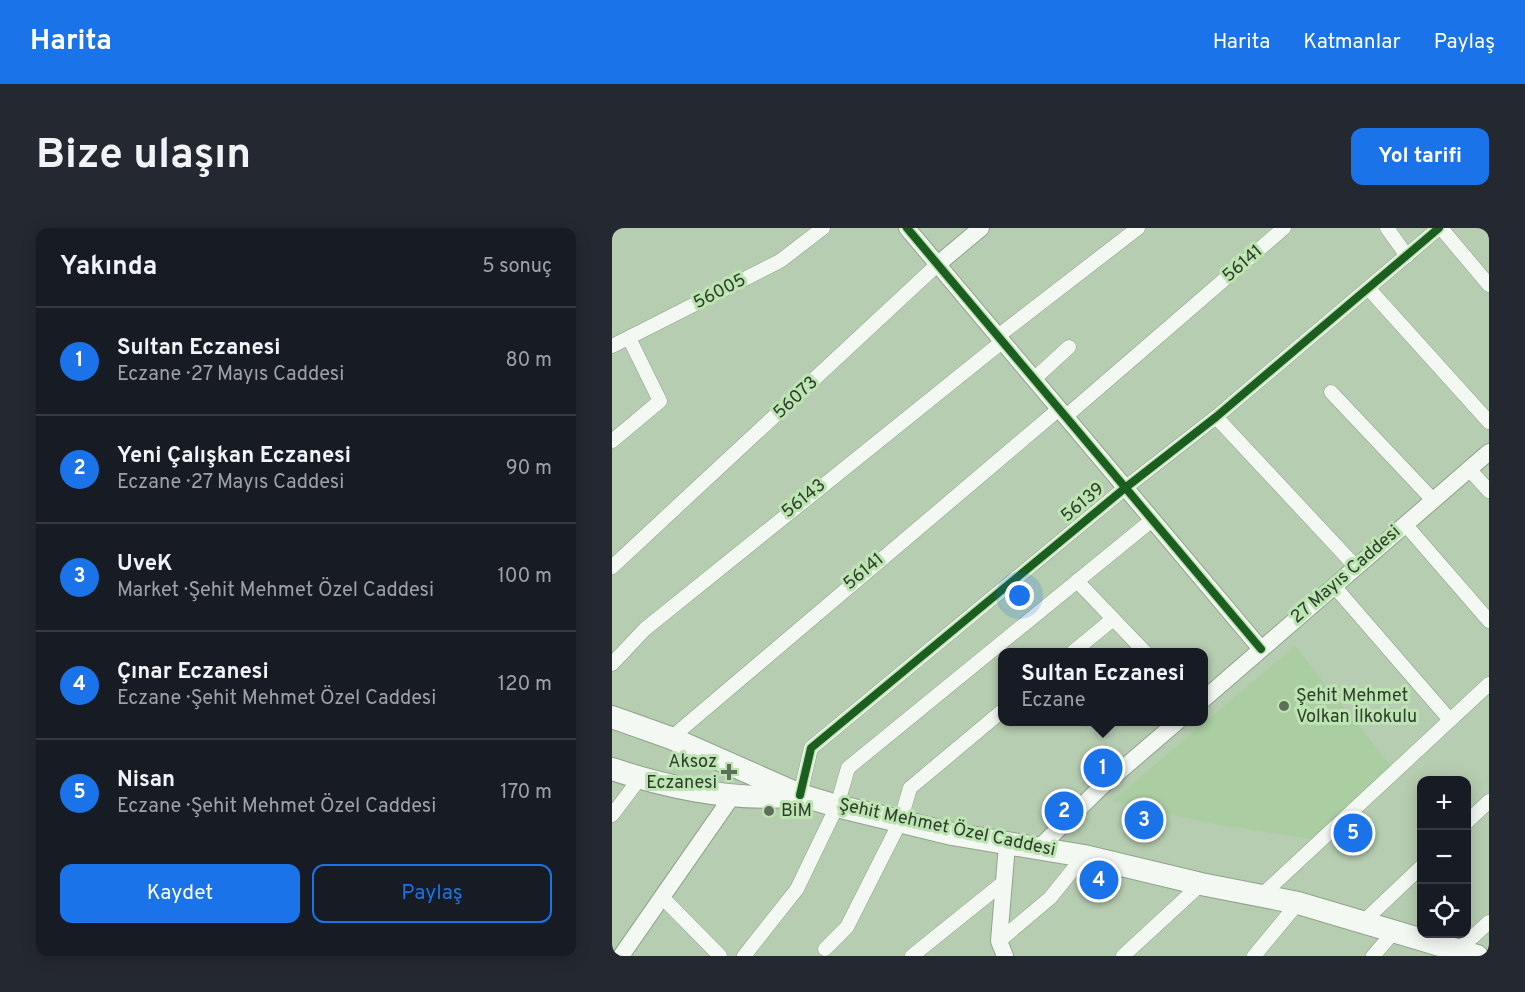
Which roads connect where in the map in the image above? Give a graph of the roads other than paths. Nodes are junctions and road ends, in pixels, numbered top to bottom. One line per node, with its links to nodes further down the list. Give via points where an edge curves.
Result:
1 (823, 228): 8 (street, 56005)
2 (907, 228): 10 (street)
3 (981, 228): 10 (street, 56073)
4 (1138, 228): 14 (street, 56143)
5 (1284, 228): 19 (street, 56141)
6 (1387, 228): 9 (street)
7 (1440, 228): 9 (street, 56139); 11 (street)
8 (805, 234): 13 (street, 56005, via 780,261)
9 (1407, 256): 12 (street, 56139)
10 (938, 264): 14 (street); 30 (street, 56073)
11 (1489, 285)
12 (1369, 289): 20 (street, 56139); 21 (street)
13 (629, 338): 15 (street, 56005); 22 (street, via 660,401)
14 (1000, 338): 17 (street); 39 (street, 56143, via 654,622)
15 (612, 346)
16 (1069, 346): 17 (street)
17 (1034, 379): 19 (street)
18 (1331, 392): 27 (street)
19 (1062, 413): 25 (street); 46 (street, 56141)
20 (1216, 417): 25 (street, 56139); 31 (street)
21 (1489, 422)
22 (612, 441)
23 (1489, 452): 24 (street, 27 Mayıs Caddesi)
24 (1469, 469): 26 (street); 27 (street, 27 Mayıs Caddesi)
25 (1125, 488): 28 (street); 52 (street, 56139, via 811,748)
26 (1489, 491)
27 (1433, 500): 29 (street, 27 Mayıs Caddesi)
28 (1152, 520): 32 (street); 38 (street)
29 (1405, 524): 31 (street, 27 Mayıs Caddesi); 35 (street)
30 (612, 567)
31 (1356, 567): 33 (street, 27 Mayıs Caddesi)
32 (1077, 581): 34 (street); 54 (street, via 848,768)
33 (1334, 586): 38 (street, 27 Mayıs Caddesi); 44 (street)
34 (1113, 619): 36 (street); 37 (street)
35 (1489, 621)
36 (1078, 648)
37 (1141, 648)
38 (1261, 649): 41 (street, 27 Mayıs Caddesi)
39 (612, 664)
40 (1489, 685): 44 (street)
41 (1208, 695)
42 (998, 714): 57 (street, via 910,788)
43 (612, 717): 46 (main road, Şehit Mehmet Özel Caddesi)
44 (1450, 720): 64 (street)
45 (1172, 726): 59 (street, via 1099,789)
46 (671, 738): 47 (main road, Şehit Mehmet Özel Caddesi)
47 (698, 750): 50 (main road, via 701,763 697,779); 52 (main road, Şehit Mehmet Özel Caddesi)
48 (612, 769): 49 (main road)
49 (640, 778): 50 (main road); 55 (street)
50 (687, 790): 51 (main road)
51 (733, 795): 52 (main road, via 763,799); 65 (street)
52 (800, 795): 54 (main road, Şehit Mehmet Özel Caddesi)
53 (1489, 801): 56 (street)
54 (837, 806): 57 (main road, Şehit Mehmet Özel Caddesi); 75 (street, via 797,889)
55 (612, 815)
56 (1471, 819)
57 (900, 822): 58 (main road, Şehit Mehmet Özel Caddesi); 70 (street, via 847,927)
58 (1007, 845): 59 (main road, Şehit Mehmet Özel Caddesi); 62 (street)
59 (1038, 849): 60 (main road, Şehit Mehmet Özel Caddesi)
60 (1084, 856): 63 (main road, Şehit Mehmet Özel Caddesi); 71 (street)
61 (1417, 871): 68 (street)
62 (1004, 882): 71 (street); 76 (street)
63 (1200, 884): 64 (main road, Şehit Mehmet Özel Caddesi); 77 (street)
64 (1262, 895): 66 (main road, Şehit Mehmet Özel Caddesi)
65 (663, 898): 73 (street); 74 (street)
66 (1298, 903): 68 (main road, Şehit Mehmet Özel Caddesi); 78 (street)
67 (1489, 922): 72 (street)
68 (1362, 923): 69 (main road, Şehit Mehmet Özel Caddesi)
69 (1393, 933): 72 (main road, Şehit Mehmet Özel Caddesi); 79 (street)
70 (825, 949)
71 (1002, 949)
72 (1462, 954)
73 (621, 956)
74 (720, 956)
75 (744, 956)
76 (912, 956)
77 (1123, 956)
78 (1254, 956)
79 (1374, 956)

